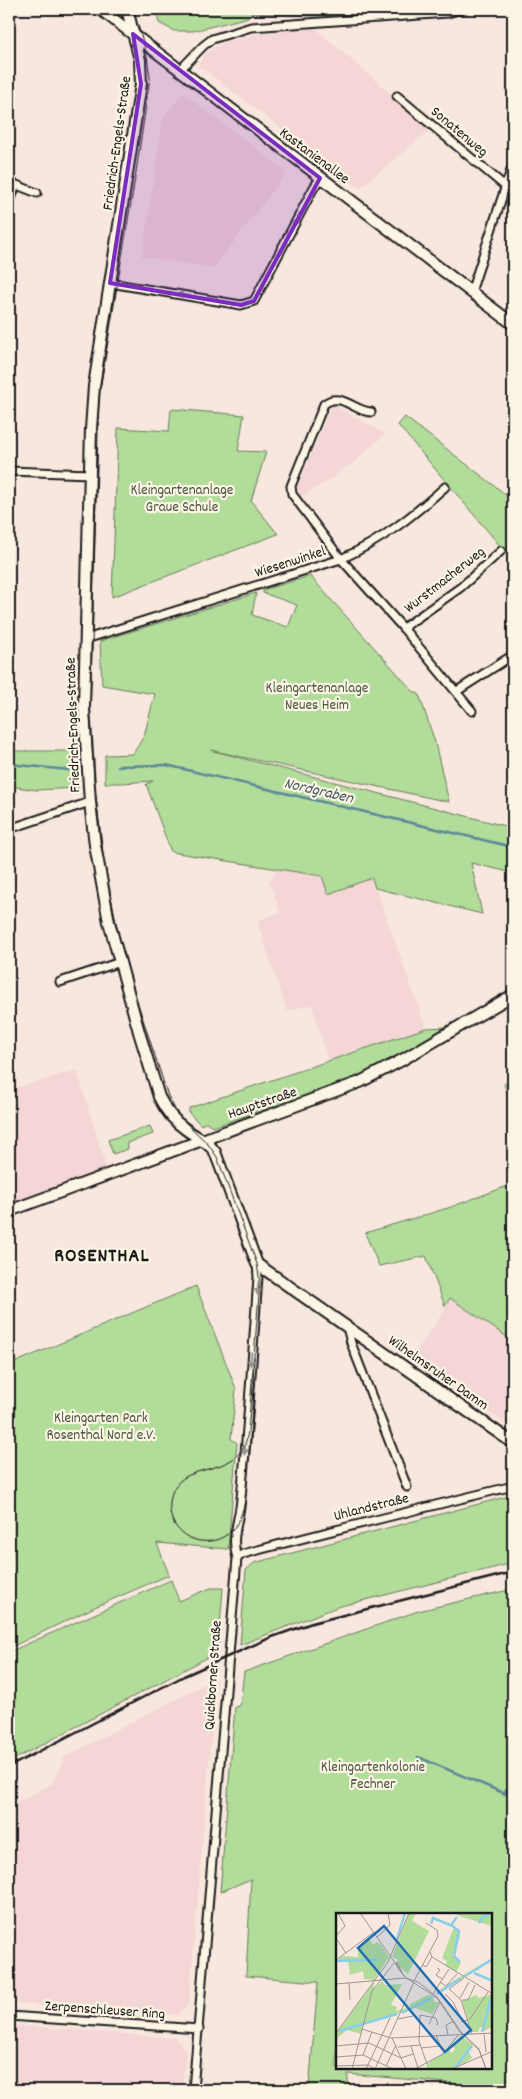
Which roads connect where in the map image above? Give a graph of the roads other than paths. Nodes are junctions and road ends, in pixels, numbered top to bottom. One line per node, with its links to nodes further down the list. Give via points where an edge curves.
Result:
1 (100, 9): 4 (main road, Kastanienallee)
2 (127, 9): 4 (main road, Friedrich-Engels-Straße)
3 (461, 9): 5 (street, via 448,13 251,27 212,40)
4 (133, 34): 5 (main road, Kastanienallee); 13 (main road, Friedrich-Engels-Straße, via 142,84)
5 (180, 68): 8 (main road, Kastanienallee)
6 (397, 96): 10 (street, Sonatenweg)
7 (513, 164): 10 (street)
8 (320, 178): 13 (street, one-way to 13, via 254,301 249,304); 14 (main road, Kastanienallee)
9 (12, 184): 11 (street); 12 (street)
10 (506, 187): 14 (street)
11 (37, 193)
12 (9, 204)
13 (110, 283): 18 (main road, Friedrich-Engels-Straße, via 94,386)
14 (471, 292): 15 (main road, Kastanienallee)
15 (513, 324)
16 (371, 412): 21 (street, Wiesenwinkel, via 342,400 324,404 291,486 297,502)
17 (9, 471): 18 (street)
18 (90, 474): 23 (main road, Friedrich-Engels-Straße)
19 (446, 487): 21 (street, via 408,520 369,546)
20 (501, 551): 22 (street, Wurstmacherweg, via 461,587)
21 (341, 559): 22 (street, Wurstmacherweg); 23 (street, Wiesenwinkel)
22 (403, 628): 25 (street, Wurstmacherweg)
23 (86, 639): 27 (main road, Friedrich-Engels-Straße, via 84,728)
24 (513, 655): 25 (street)
25 (457, 691): 26 (street, Wurstmacherweg)
26 (472, 711)
27 (90, 802): 28 (street); 29 (main road, Friedrich-Engels-Straße, via 99,872)
28 (9, 829)
29 (120, 962): 30 (street); 32 (main road, Friedrich-Engels-Straße, via 159,1097 180,1126)
30 (60, 982)
31 (513, 996): 32 (main road, Hauptstraße, via 360,1082)
32 (202, 1139): 33 (main road, Hauptstraße); 34 (main road, via 215,1152)
33 (9, 1211)
34 (257, 1264): 35 (main road, Wilhelmsruher Damm); 39 (street, Quickborner Straße, one-way to 39, via 241,1498 234,1544)
35 (347, 1327): 36 (main road, Wilhelmsruher Damm); 38 (street)
36 (513, 1442)
37 (513, 1486): 39 (street, Uhlandstraße, via 324,1532)
38 (407, 1487)
39 (237, 1558): 41 (street, Quickborner Straße)
40 (9, 2016): 41 (street, Zerpenschleuser Ring)
41 (199, 2029): 42 (street, Quickborner Straße)
42 (193, 2090)

